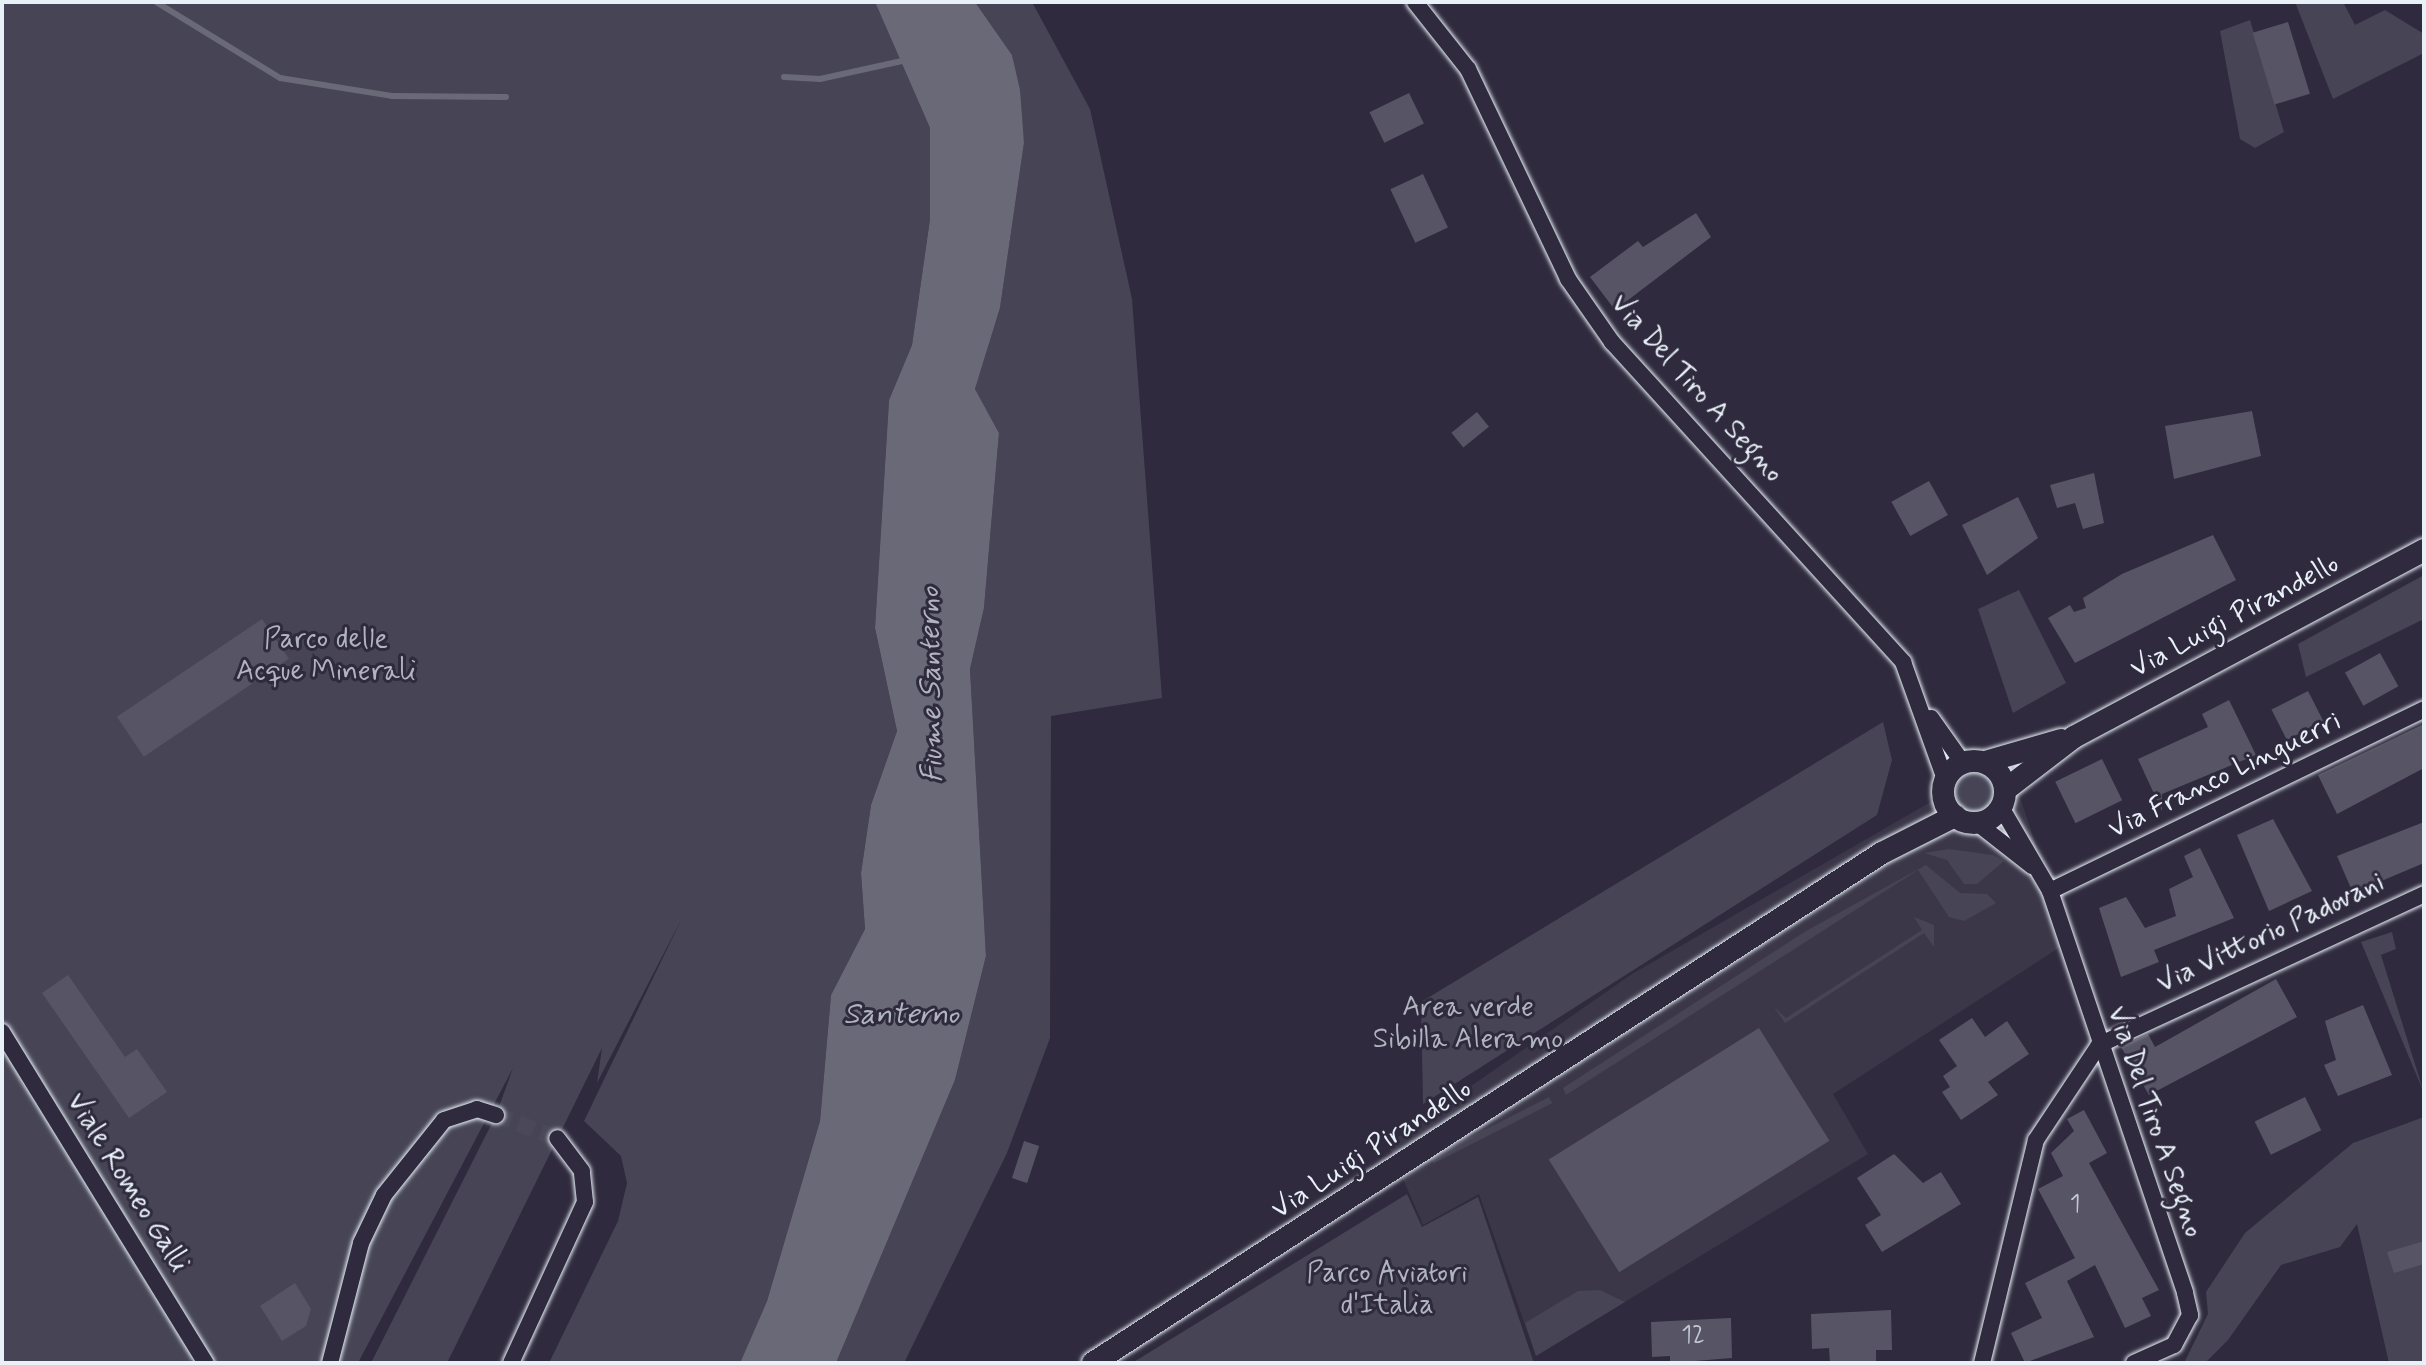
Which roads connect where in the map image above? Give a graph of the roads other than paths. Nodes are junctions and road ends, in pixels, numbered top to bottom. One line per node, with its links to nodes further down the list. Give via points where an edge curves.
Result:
1 (1415, 2): 3 (street, Via Del Tiro A Segno, via 1468,69 1568,279 1612,342 1903,662)
2 (2424, 550): 5 (street, Via Luigi Pirandello)
3 (1923, 707): 6 (street, Via Del Tiro A Segno); 7 (street, Via Del Tiro A Segno)
4 (2424, 709): 11 (street, Via Franco Linguerri)
5 (2074, 737): 6 (street, Via Luigi Pirandello); 8 (street, Via Luigi Pirandello)
6 (1974, 762): 7 (street, Via Luigi Pirandello); 8 (street)
7 (1948, 798): 9 (street); 20 (street, Via Luigi Pirandello, via 1882,853)
8 (2003, 798): 9 (street, Via Luigi Pirandello); 10 (street, Via Del Tiro A Segno)
9 (1977, 823): 10 (street, Via Del Tiro A Segno)
10 (2041, 873): 11 (street, Via Del Tiro A Segno)
11 (2050, 891): 14 (street, Via Del Tiro A Segno)
12 (2424, 894): 14 (street, Via Vittorio Padovani)
13 (2, 1032): 17 (street, Viale Romeo Galli)
14 (2099, 1045): 21 (street, via 2036,1140); 22 (street, Via Del Tiro A Segno, via 2190,1315 2174,1345)
15 (496, 1115): 18 (street, via 477,1109 444,1120 384,1195 361,1243)
16 (557, 1138): 19 (street, via 582,1171 585,1202)
17 (206, 1363)
18 (330, 1363)
19 (511, 1363)
20 (1093, 1363)
21 (1982, 1363)
22 (2134, 1363)

